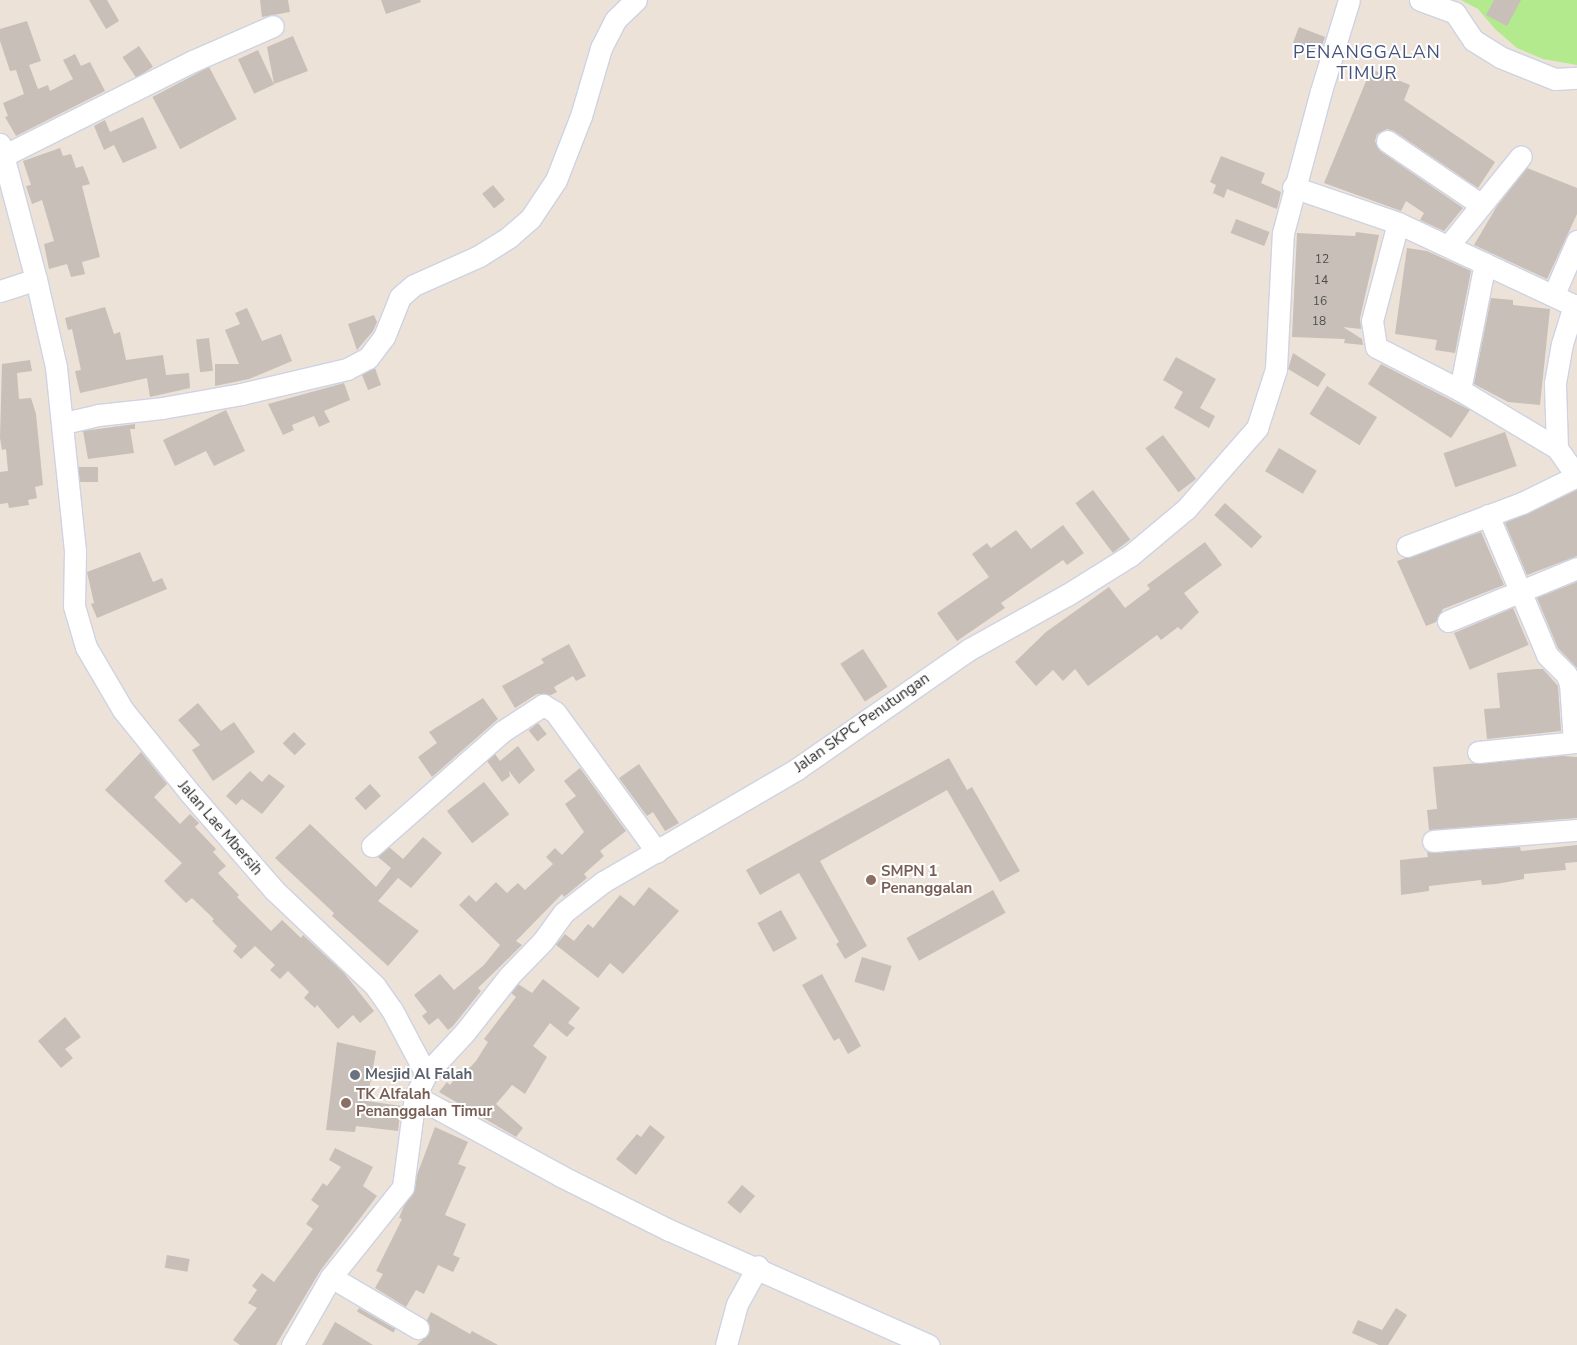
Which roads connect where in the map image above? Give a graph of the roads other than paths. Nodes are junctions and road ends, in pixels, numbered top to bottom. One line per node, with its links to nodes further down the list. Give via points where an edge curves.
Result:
1 (636, 0): 20 (street, via 615,20 601,48 581,116 556,180 530,219 478,256 414,285 400,297 384,337 368,358 347,369 241,394)
2 (1349, 0): 9 (street, Jalan SKPC Penutungan)
3 (1426, 2): 5 (street, via 1455,13 1473,40 1484,49 1554,78)
4 (272, 26): 7 (street)
5 (1577, 78)
6 (1387, 140): 10 (street)
7 (2, 150): 15 (street, Jalan Lae Mbersih)
8 (1521, 156): 10 (street)
9 (1294, 187): 11 (street); 34 (street, Jalan SKPC Penutungan, via 1283,233 1276,368 1260,420 1257,428 1186,509 1130,555 1067,595 968,650 797,769)
10 (1480, 204): 13 (street)
11 (1398, 223): 13 (street); 19 (street, via 1372,321 1376,347)
12 (1577, 240): 17 (street)
13 (1449, 245): 14 (street)
14 (1485, 263): 17 (street); 19 (street)
15 (36, 278): 16 (street); 20 (street, Jalan Lae Mbersih)
16 (0, 291)
17 (1554, 294): 18 (street)
18 (1576, 306): 21 (street, via 1562,344 1555,383)
19 (1460, 390): 21 (street)
20 (64, 423): 35 (street, Jalan Lae Mbersih, via 76,551 77,614 86,647 123,710 274,890 375,986 392,1010)
21 (1557, 448): 22 (street)
22 (1577, 477): 23 (street)
23 (1488, 515): 24 (street); 26 (street)
24 (1407, 546)
25 (1577, 568): 26 (street)
26 (1520, 593): 27 (street); 28 (street, via 1547,654)
27 (1448, 621)
28 (1569, 668): 29 (street)
29 (1576, 742): 30 (street)
30 (1478, 752)
31 (1577, 830): 32 (street)
32 (1433, 841)
33 (372, 846): 34 (street, via 503,731 542,705 555,712)
34 (657, 852): 35 (street, Jalan SKPC Penutungan, via 602,882 563,912 543,941)
35 (426, 1074): 36 (street, Jalan SKPC Penutungan)
36 (415, 1096): 37 (street, via 592,1192 669,1230); 38 (street, Jalan SKPC Penutungan, via 403,1187)
37 (758, 1266): 41 (street, via 737,1304); 42 (street)
38 (331, 1277): 39 (street); 40 (street, Jalan SKPC Penutungan)
39 (418, 1328)
40 (292, 1345)
41 (726, 1345)
42 (929, 1345)

